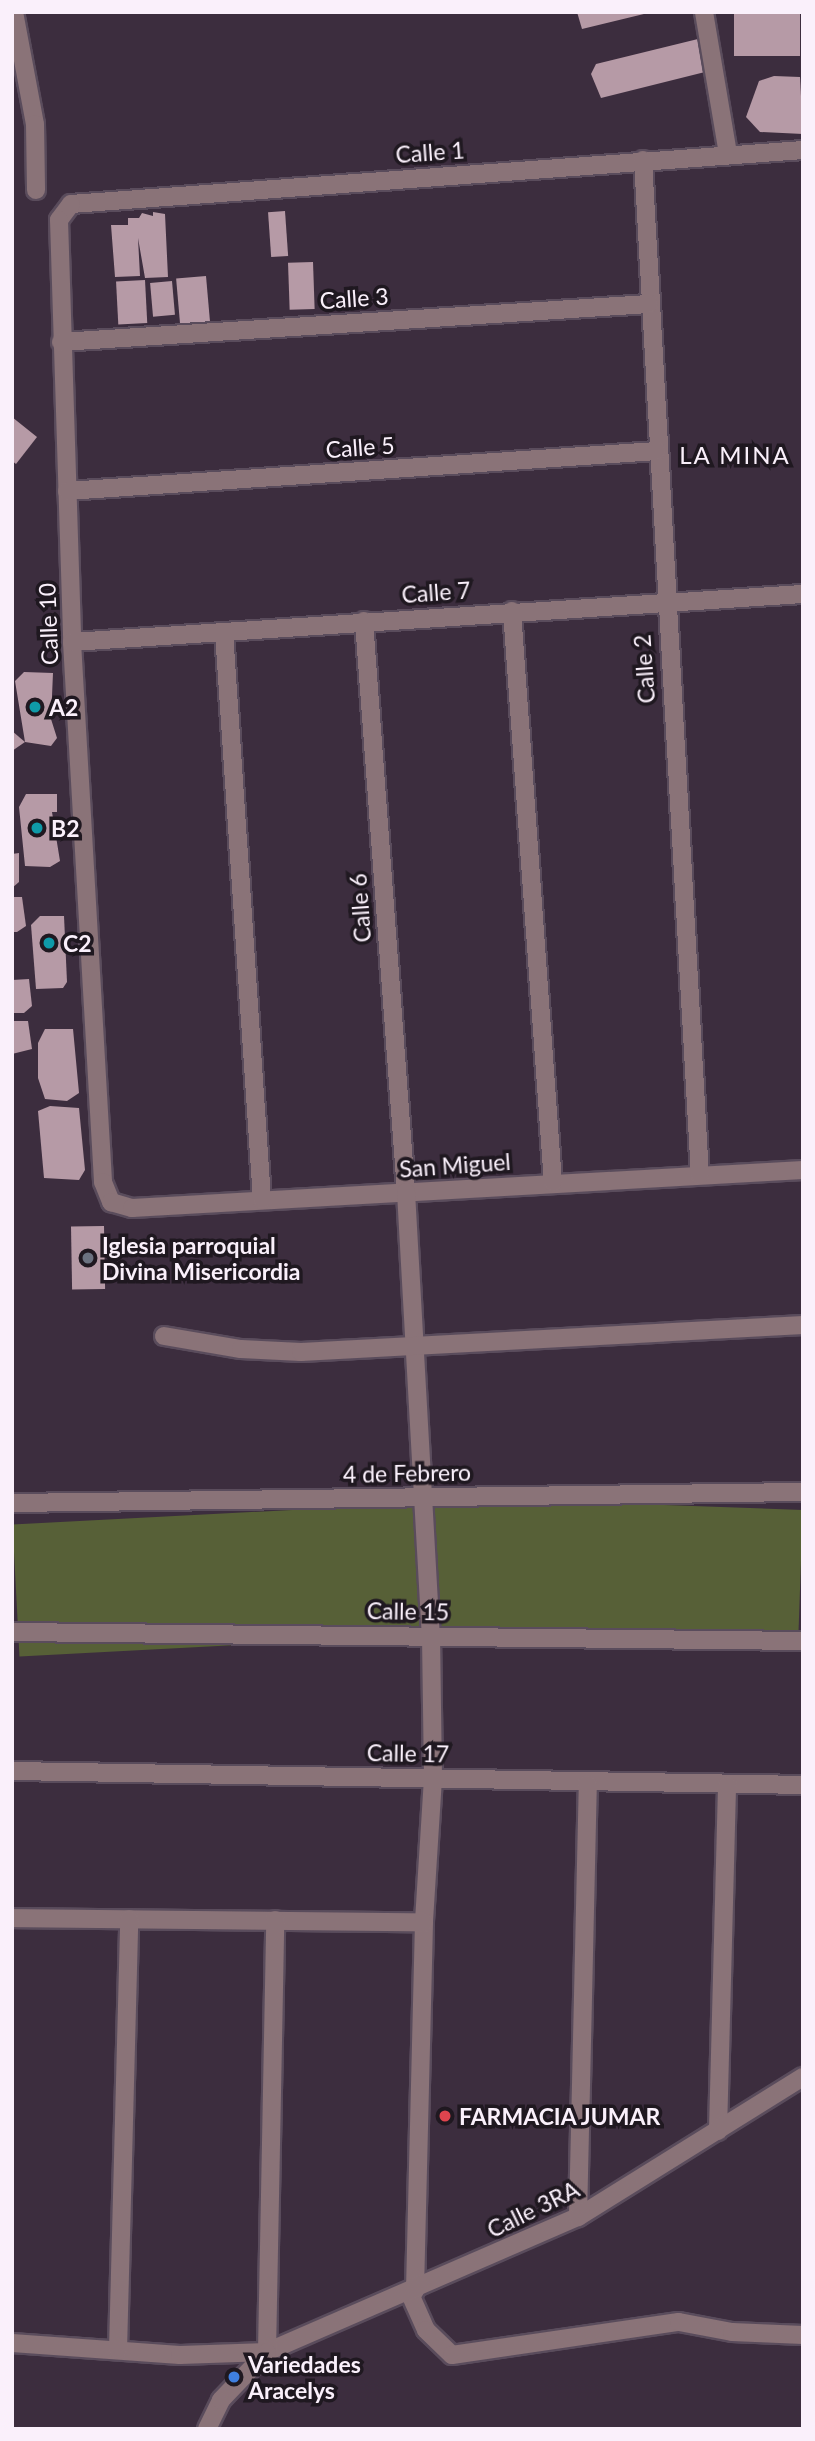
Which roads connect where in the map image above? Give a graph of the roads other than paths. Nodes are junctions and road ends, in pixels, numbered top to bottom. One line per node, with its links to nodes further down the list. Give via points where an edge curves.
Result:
1 (14, 12): 6 (street, via 36,124)
2 (704, 12): 4 (street)
3 (803, 150): 4 (street, Calle 1)
4 (728, 154): 5 (street, Calle 1)
5 (643, 160): 7 (street, Calle 1, via 71,204); 8 (street, Calle 2)
6 (36, 190)
7 (63, 211): 9 (street, Calle 10, via 59,220)
8 (649, 304): 9 (street, Calle 3); 10 (street, Calle 2)
9 (61, 342): 11 (street, Calle 10)
10 (657, 451): 11 (street, Calle 5); 13 (street, Calle 2)
11 (67, 492): 17 (street, Calle 10)
12 (803, 594): 13 (street, Calle 7)
13 (665, 601): 14 (street, Calle 7); 19 (street, Calle 2)
14 (512, 611): 15 (street, Calle 7); 20 (street)
15 (364, 621): 16 (street, Calle 7); 21 (street, Calle 6)
16 (224, 632): 17 (street, Calle 7); 22 (street)
17 (72, 642): 23 (street, Calle 10, via 103,1182)
18 (803, 1170): 19 (street, San Miguel)
19 (700, 1175): 20 (street, San Miguel)
20 (553, 1183): 21 (street, San Miguel)
21 (405, 1192): 22 (street, San Miguel); 26 (street, Calle 6)
22 (262, 1200): 23 (street, San Miguel, via 132,1208)
23 (111, 1202)
24 (803, 1325): 26 (street)
25 (164, 1336): 26 (street, via 289,1352)
26 (415, 1347): 28 (street, Calle 6)
27 (803, 1492): 28 (street, 4 de Febrero)
28 (424, 1497): 29 (street, 4 de Febrero); 31 (street, Calle 6)
29 (12, 1503)
30 (12, 1632): 31 (street, Calle 15)
31 (430, 1635): 32 (street, Calle 15); 34 (street, Calle 6)
32 (803, 1641)
33 (12, 1771): 34 (street, Calle 17)
34 (433, 1778): 35 (street, Calle 17); 41 (street, Calle 6)
35 (588, 1784): 37 (street, Calle 17); 44 (street)
36 (803, 1785): 37 (street, Calle 17)
37 (727, 1786): 43 (street)
38 (12, 1918): 39 (street)
39 (129, 1919): 40 (street); 48 (street)
40 (275, 1920): 41 (street); 49 (street)
41 (424, 1922): 45 (street, Calle 6)
42 (803, 2077): 43 (street, Calle 3RA)
43 (718, 2131): 44 (street, Calle 3RA)
44 (578, 2217): 45 (street, Calle 3RA)
45 (412, 2293): 46 (street, via 426,2330 452,2355 679,2322 732,2332); 49 (street, Calle 3RA)
46 (803, 2336)
47 (12, 2343): 48 (street)
48 (118, 2350): 49 (street, via 192,2355)
49 (267, 2352): 50 (street, via 221,2400)
50 (207, 2429)

